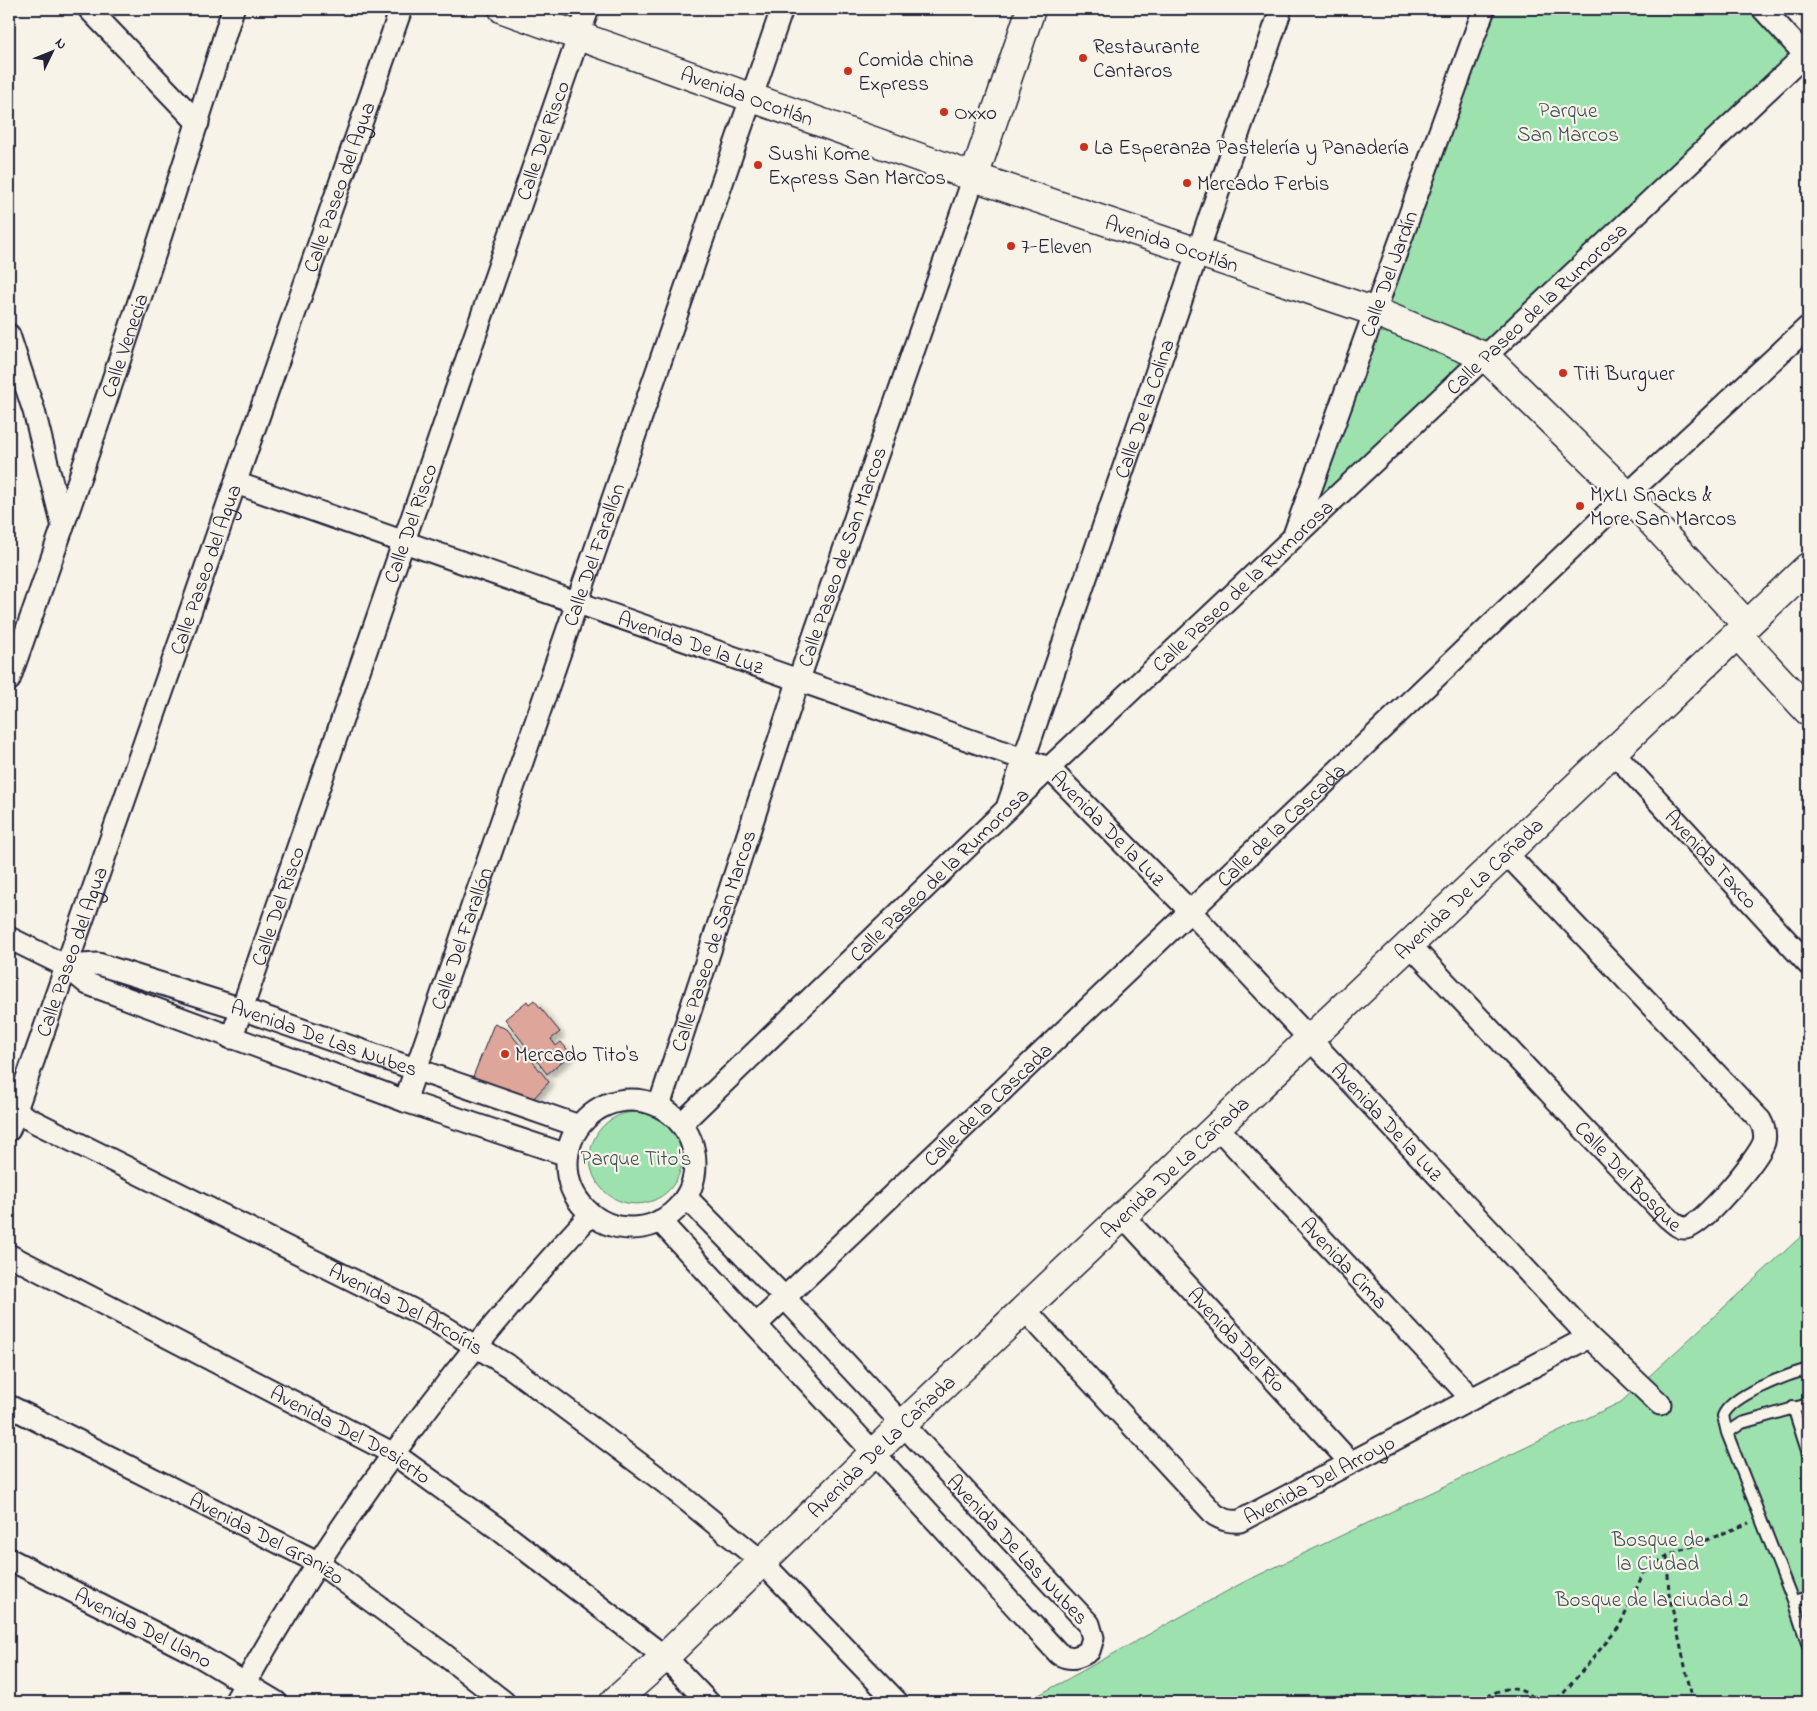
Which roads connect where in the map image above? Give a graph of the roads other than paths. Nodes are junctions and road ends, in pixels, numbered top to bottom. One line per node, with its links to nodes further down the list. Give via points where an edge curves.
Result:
1 (89, 9): 14 (street)
2 (233, 9): 14 (street, Calle Venecia)
3 (401, 9): 21 (street, Calle Paseo del Agua)
4 (503, 9): 11 (main road, Avenida Ocotlán)
5 (588, 9): 11 (street, Calle Del Risco)
6 (782, 9): 13 (street, Calle Del Farallón)
7 (1031, 9): 15 (main road, Calle Paseo de San Marcos)
8 (1281, 9): 16 (street, Calle De la Colina)
9 (1484, 9): 17 (street, Calle Del Jardín)
10 (1763, 9): 12 (street)
11 (578, 37): 13 (main road, Avenida Ocotlán); 25 (street, Calle Del Risco)
12 (1807, 55): 20 (street, Calle Paseo de la Rumorosa)
13 (752, 98): 15 (main road, Avenida Ocotlán); 27 (street, Calle Del Farallón)
14 (198, 123): 23 (street, Calle Venecia)
15 (974, 177): 16 (main road, Avenida Ocotlán); 29 (street, Calle Paseo de San Marcos)
16 (1197, 252): 17 (main road, Avenida Ocotlán); 33 (street, Calle De la Colina)
17 (1376, 312): 20 (main road, Avenida Ocotlán); 24 (street, Calle Del Jardín)
18 (1808, 327): 22 (street, Calle de la Cascada)
19 (9, 335): 23 (street, via 34,411)
20 (1486, 357): 22 (main road, Avenida Ocotlán); 24 (street, Calle Paseo de la Rumorosa)
21 (236, 483): 25 (street, Avenida De la Luz); 41 (street, Calle Paseo del Agua)
22 (1627, 495): 28 (main road, Avenida Ocotlán); 37 (street, Calle de la Cascada)
23 (63, 527): 30 (street, Calle Venecia)
24 (1292, 539): 34 (street, Calle Paseo de la Rumorosa)
25 (403, 543): 27 (street, Avenida De la Luz); 42 (street, Calle Del Risco)
26 (1808, 567): 28 (main road, Avenida De La Cañada)
27 (578, 601): 29 (street, Avenida De la Luz); 45 (street, Calle Del Farallón)
28 (1742, 630): 31 (main road, Avenida Ocotlán); 32 (main road, Avenida De La Cañada)
29 (799, 679): 33 (street, Avenida De la Luz); 47 (street, Calle Paseo de San Marcos)
30 (9, 680)
31 (1808, 711)
32 (1614, 754): 36 (main road, Avenida De La Cañada); 40 (street, Avenida Taxco)
33 (1022, 758): 34 (street, Avenida De la Luz); 35 (street, Calle De la Colina)
34 (1049, 768): 35 (street, Calle Paseo de la Rumorosa); 37 (street, Avenida De la Luz)
35 (1007, 808): 49 (street, Calle Paseo de la Rumorosa)
36 (1507, 854): 39 (main road, Avenida De La Cañada); 39 (street, Calle Del Bosque, via 1760,1120 1765,1129 1759,1154 1706,1215 1685,1228 1667,1217)
37 (1189, 910): 44 (street, Avenida De la Luz); 58 (street, Calle de la Cascada)
38 (9, 938): 41 (street, Avenida De Las Nubes)
39 (1410, 945): 44 (main road, Avenida De La Cañada)
40 (1808, 964)
41 (66, 966): 42 (street, Avenida De Las Nubes, via 98,964); 43 (street, Avenida De Las Nubes, via 88,984); 48 (street, Calle Paseo del Agua)
42 (242, 1009): 43 (street, Calle Del Risco); 45 (street, Avenida De Las Nubes)
43 (231, 1038): 46 (street, Avenida De Las Nubes)
44 (1310, 1038): 51 (main road, Avenida De La Cañada); 61 (street, Avenida De la Luz)
45 (416, 1069): 46 (street, Calle Del Farallón); 50 (street, Avenida De Las Nubes)
46 (405, 1101): 52 (street, Avenida De Las Nubes)
47 (659, 1106): 49 (street); 50 (street, via 638,1100 616,1101 595,1110)
48 (12, 1121): 62 (street, Avenida Del Arcoíris, via 350,1278)
49 (681, 1124): 53 (street, via 693,1147 695,1172)
50 (579, 1126): 52 (street)
51 (1218, 1128): 55 (main road, Avenida De La Cañada); 64 (street, Avenida Cima)
52 (567, 1155): 54 (street, via 568,1177 577,1198)
53 (686, 1197): 56 (street, via 675,1211); 58 (street, Avenida De Las Nubes)
54 (591, 1214): 56 (street, via 613,1225 637,1228); 62 (street, via 530,1280)
55 (1123, 1216): 59 (main road, Avenida De La Cañada); 74 (street, Avenida Del Río)
56 (660, 1221): 60 (street, Avenida De Las Nubes)
57 (9, 1256): 72 (street, Avenida Del Desierto)
58 (784, 1297): 60 (street, Calle de la Cascada); 69 (street, Avenida De Las Nubes)
59 (1025, 1310): 69 (main road, Avenida De La Cañada); 74 (street, Avenida Del Arroyo, via 1222,1520 1240,1521)
60 (756, 1325): 71 (street, Avenida De Las Nubes)
61 (1589, 1337): 64 (street, Avenida Del Arroyo); 65 (street, Avenida De la Luz)
62 (477, 1345): 72 (street); 76 (street, Avenida Del Arcoíris, via 668,1485)
63 (1808, 1368): 70 (lane, via 1730,1404 1723,1416)
64 (1472, 1398): 74 (street, Avenida Del Arroyo)
65 (1660, 1404)
66 (1808, 1404): 68 (lane)
67 (9, 1406): 77 (street, Avenida Del Granizo)
68 (1793, 1407): 70 (lane, via 1742,1423); 73 (lane)
69 (902, 1425): 71 (main road, Avenida De La Cañada); 71 (street, Avenida De Las Nubes, via 1089,1624 1093,1638 1089,1651 1079,1657 1067,1658 1059,1654)
70 (1727, 1433): 79 (lane)
71 (874, 1453): 76 (main road, Avenida De La Cañada)
72 (394, 1454): 77 (street); 81 (street, Avenida Del Desierto, via 497,1528)
73 (1808, 1454)
74 (1350, 1462)
75 (9, 1559): 82 (street, Avenida Del Llano, via 196,1654)
76 (761, 1561): 81 (main road, Avenida De La Cañada); 88 (street, Avenida Del Arcoíris)
77 (319, 1563): 82 (street); 85 (street, Avenida Del Granizo, via 442,1652)
78 (1808, 1597): 79 (lane)
79 (1793, 1601): 80 (lane)
80 (1808, 1646)
81 (665, 1657): 86 (main road, Avenida De La Cañada); 87 (street, Avenida Del Desierto)
82 (246, 1683): 83 (street); 84 (street, Avenida Del Llano)
83 (235, 1702)
84 (276, 1702)
85 (504, 1702)
86 (614, 1702)
87 (708, 1702)
88 (897, 1702)

